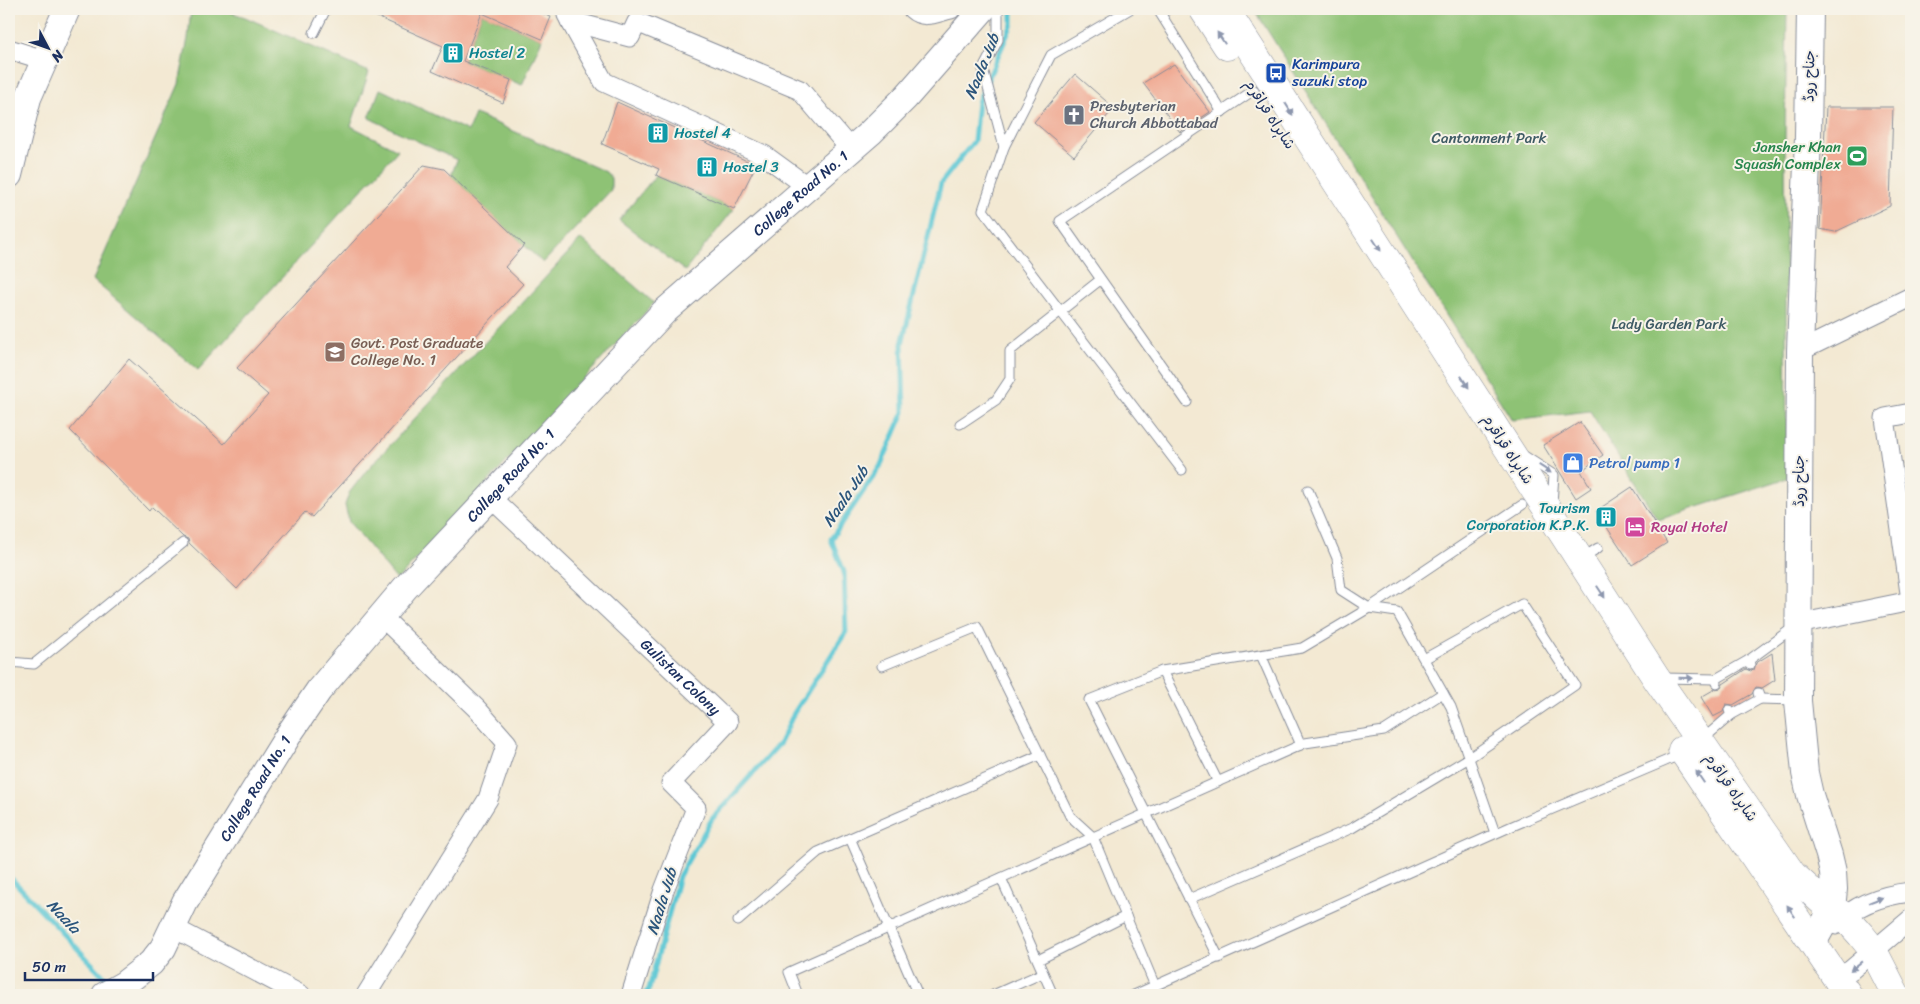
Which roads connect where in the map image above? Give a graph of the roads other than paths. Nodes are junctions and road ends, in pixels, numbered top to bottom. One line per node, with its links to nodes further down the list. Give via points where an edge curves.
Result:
1 (67, 9): 14 (main road)
2 (326, 9): 12 (lane)
3 (912, 9): 4 (street, via 929,16)
4 (951, 9)
5 (1130, 9): 17 (lane, via 1051,55)
6 (1168, 9): 16 (lane, via 1160,13)
7 (1203, 9): 15 (highway, شاہراہ قراقرم, one-way to 7)
8 (1225, 9): 42 (highway, شاہراہ قراقرم, one-way to 42, via 1551,516 1589,554)
9 (1810, 9): 24 (main road, جناح روڈ)
10 (981, 10): 17 (lane, via 998,40 984,68); 18 (main road, College Road No. 1, via 906,96)
11 (569, 15): 18 (street, via 630,37 637,22 800,90); 20 (street, via 604,82 764,155)
12 (314, 33)
13 (9, 49): 14 (street)
14 (44, 60): 19 (main road, via 28,98)
15 (1254, 90): 16 (lane); 31 (highway, شاہراہ قراقرم)
16 (1222, 112): 21 (lane, via 1060,221)
17 (1004, 147): 23 (lane, via 982,210)
18 (851, 150): 20 (main road, College Road No. 1)
19 (9, 176)
20 (808, 187): 30 (main road, College Road No. 1, via 664,312)
21 (1100, 280): 23 (lane); 25 (lane)
22 (1911, 296): 24 (street)
23 (1061, 312): 27 (lane, via 1010,351 1010,379 996,400); 28 (lane)
24 (1800, 352): 36 (main road, جناح روڈ)
25 (1187, 402)
26 (1911, 413): 33 (street, via 1885,418)
27 (960, 424)
28 (1182, 470)
29 (1308, 490): 34 (lane, via 1337,558 1341,590)
30 (490, 497): 35 (main road, College Road No. 1); 73 (street, Gulistan Colony, via 728,722 671,783 696,808 664,890)
31 (1522, 505): 34 (lane); 46 (highway, شاہراہ قراقرم)
32 (183, 543): 39 (lane, via 34,664)
33 (1911, 600): 36 (street)
34 (1370, 608): 37 (lane, via 1302,648); 38 (lane, via 1397,612)
35 (381, 616): 61 (main road, College Road No. 1, via 319,690 184,902); 72 (street, via 477,709 507,744 488,799)
36 (1798, 624): 42 (lane, one-way to 36, via 1717,682 1749,663); 44 (main road, جناح روڈ)
37 (1261, 655): 41 (lane); 45 (lane)
38 (1424, 659): 43 (lane); 48 (lane, via 1522,604 1575,685)
39 (9, 662)
40 (882, 666): 47 (lane, via 977,626)
41 (1162, 671): 49 (lane); 50 (lane, via 1089,700)
42 (1656, 678): 46 (highway, شاہراہ قراقرم)
43 (1443, 693): 45 (lane, via 1384,731); 48 (lane)
44 (1798, 700): 46 (lane, via 1759,696 1730,712); 57 (main road, جناح روڈ, via 1805,774 1833,872)
45 (1301, 745): 49 (lane)
46 (1692, 748): 51 (lane); 57 (highway, شاہراہ قراقرم, via 1792,874); 63 (highway, شاہراہ قراقرم, one-way to 46)
47 (1040, 755): 52 (lane, via 1070,816); 53 (lane)
48 (1469, 758): 51 (lane); 56 (lane, via 1352,828)
49 (1218, 782): 50 (lane)
50 (1146, 814): 52 (lane); 56 (lane)
51 (1495, 833): 65 (lane)
52 (1093, 837): 54 (lane); 58 (lane)
53 (850, 838): 60 (lane, via 818,852); 62 (lane)
54 (1001, 878): 62 (lane); 66 (lane)
55 (1911, 892): 57 (street, one-way to 55, via 1891,894)
56 (1189, 899): 65 (lane)
57 (1838, 913): 63 (main road, جناح روڈ); 64 (highway, شاہراہ قراقرم)
58 (1126, 916): 66 (lane); 68 (lane)
59 (1911, 919): 64 (street)
60 (738, 921)
61 (172, 927): 70 (main road, College Road No. 1, via 163,948 150,963); 71 (street)
62 (890, 927): 74 (lane, via 789,972); 75 (lane)
63 (1816, 947): 69 (highway, شاہراہ قراقرم)
64 (1873, 950): 69 (street, one-way to 69, via 1851,970); 79 (highway, شاہراہ قراقرم)
65 (1219, 958): 68 (lane)
66 (1038, 960): 67 (lane)
67 (1043, 973): 76 (lane); 77 (lane)
68 (1155, 986): 78 (lane)
69 (1842, 987)
70 (105, 995)
71 (301, 995)
72 (366, 995)
73 (631, 995)
74 (798, 995)
75 (918, 995)
76 (993, 995)
77 (1053, 995)
78 (1134, 995)
79 (1896, 995)

